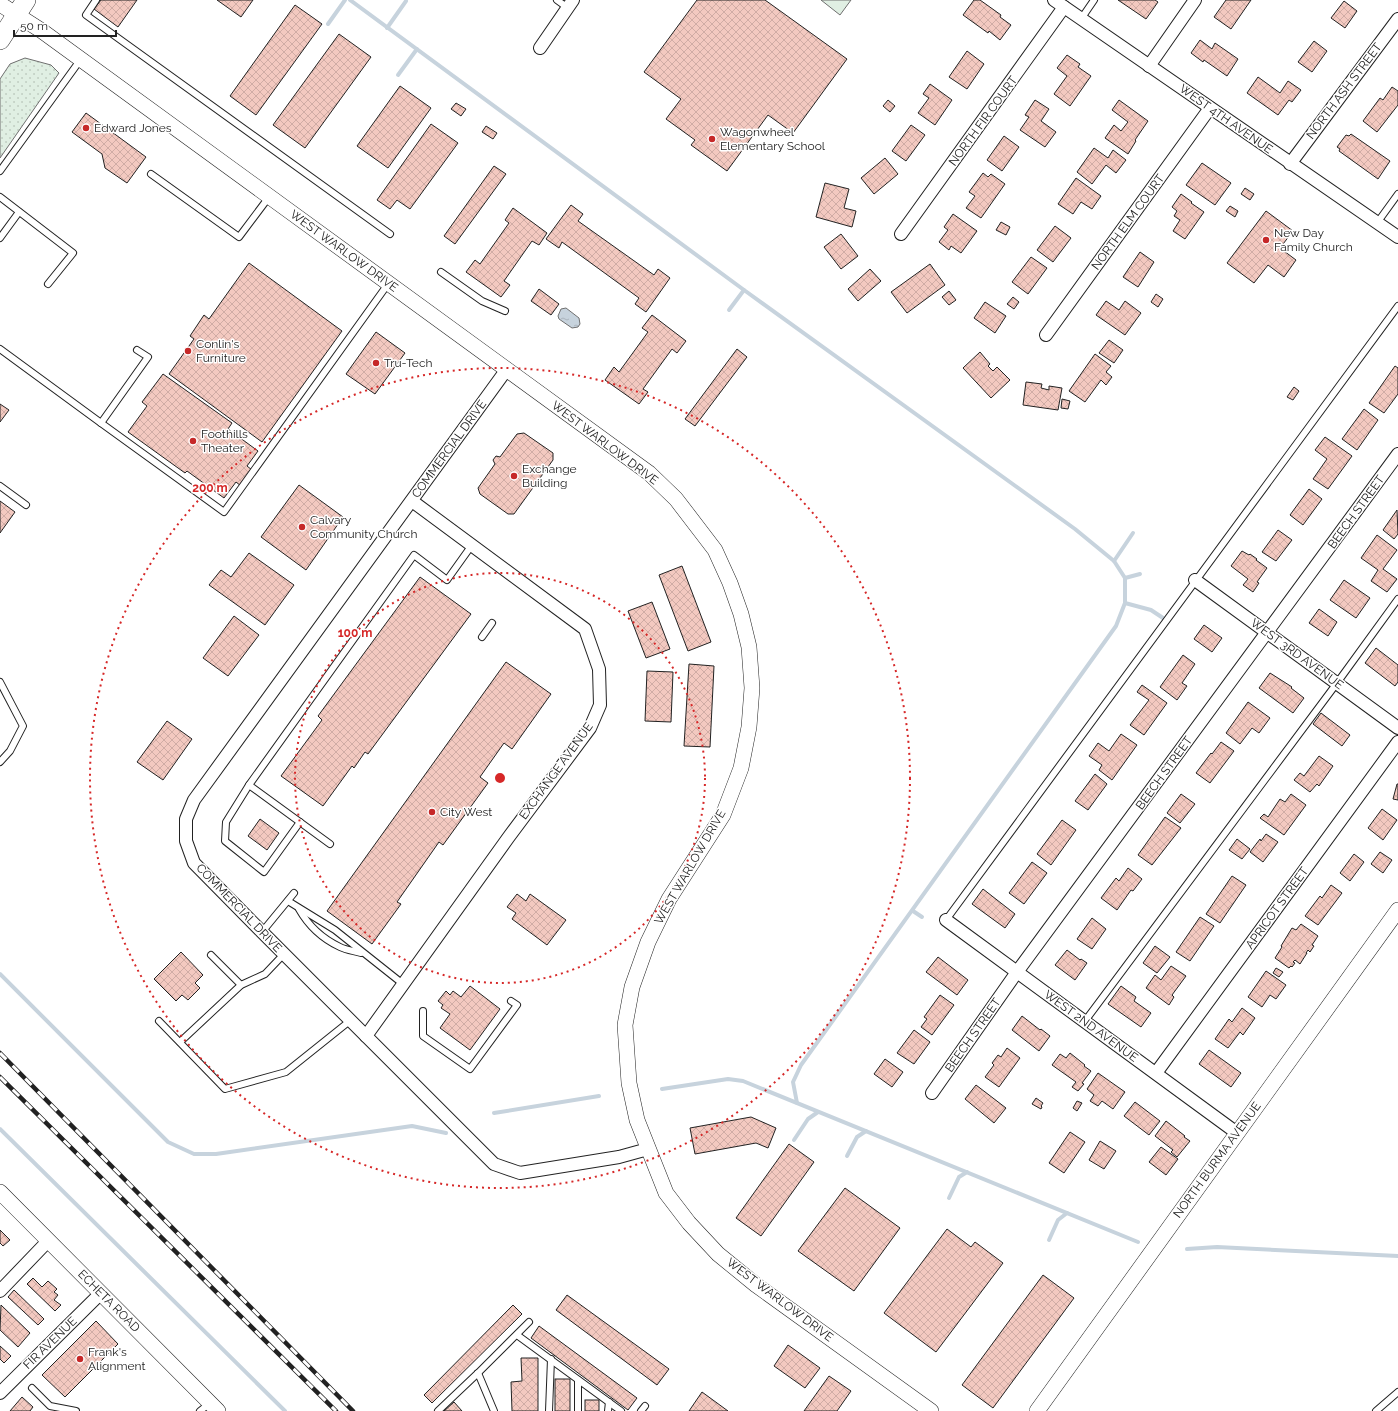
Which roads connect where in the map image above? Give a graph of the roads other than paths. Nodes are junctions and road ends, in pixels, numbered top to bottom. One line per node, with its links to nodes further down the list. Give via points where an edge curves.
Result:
1 (96, 0): 24 (lane, via 86,15)
2 (557, 0): 7 (lane)
3 (1094, 0): 9 (lane)
4 (1195, 0): 14 (street)
5 (1059, 3): 9 (street, WEST 4TH AVENUE); 25 (street, NORTH FIR COURT)
6 (0, 4): 8 (street, WEST WARLOW DRIVE)
7 (571, 4): 12 (street)
8 (22, 7): 11 (main road); 13 (street, WEST WARLOW DRIVE)
9 (1081, 19): 14 (street, WEST 4TH AVENUE)
10 (1398, 19): 16 (street, NORTH ASH STREET)
11 (0, 40)
12 (540, 48)
13 (81, 59): 17 (lane); 20 (street, WEST WARLOW DRIVE)
14 (1149, 66): 15 (street, WEST 4TH AVENUE)
15 (1210, 108): 16 (street, WEST 4TH AVENUE); 33 (street, NORTH ELM COURT)
16 (1290, 164): 23 (street, WEST 4TH AVENUE)
17 (0, 171)
18 (151, 174): 20 (lane, via 239,237)
19 (1398, 194): 23 (lane)
20 (270, 196): 29 (street, WEST WARLOW DRIVE)
21 (0, 197): 22 (lane)
22 (19, 212): 27 (lane); 30 (lane, via 73,253)
23 (1377, 223): 26 (street, WEST 4TH AVENUE)
24 (390, 234)
25 (901, 234)
26 (1398, 237)
27 (0, 238)
28 (441, 272): 32 (lane, via 482,301)
29 (388, 283): 36 (street, WEST WARLOW DRIVE); 37 (lane, via 224,512)
30 (48, 284)
31 (1398, 306): 43 (lane)
32 (506, 311)
33 (1046, 335)
34 (0, 349): 37 (lane)
35 (138, 350): 37 (lane, via 148,357)
36 (507, 369): 40 (street, COMMERCIAL DRIVE); 78 (street, WEST WARLOW DRIVE, via 649,473 676,499 714,550 730,583 749,647 752,688 749,727 741,768 723,815 669,899 648,942 632,987 625,1025 629,1083 637,1120)
37 (102, 423)
38 (1398, 454): 46 (street, BEECH STREET)
39 (0, 486): 41 (lane)
40 (412, 501): 42 (street, EXCHANGE AVENUE); 61 (street, COMMERCIAL DRIVE, via 194,800 186,819 186,841 194,863)
41 (26, 505)
42 (472, 545): 53 (lane, via 447,580 414,555); 66 (street, EXCHANGE AVENUE, via 585,628 599,669 600,705 590,728)
43 (1195, 580): 46 (street, WEST 3RD AVENUE); 60 (lane)
44 (1398, 599): 49 (lane)
45 (492, 623): 47 (lane)
46 (1267, 632): 49 (street, WEST 3RD AVENUE); 65 (street, BEECH STREET)
47 (482, 637)
48 (0, 682): 52 (lane, via 23,726 10,751)
49 (1337, 683): 50 (street, WEST 3RD AVENUE); 72 (lane)
50 (1398, 728)
51 (1398, 742): 75 (street, APRICOT STREET)
52 (0, 762)
53 (249, 785): 54 (lane); 54 (lane, via 226,822 225,841 264,872)
54 (300, 822): 55 (lane)
55 (330, 844)
56 (294, 893): 57 (lane)
57 (288, 901): 58 (lane); 61 (lane)
58 (298, 907): 63 (lane, via 335,930); 63 (lane, via 304,918 320,934 341,948)
59 (1398, 910): 77 (street, NORTH BURMA AVENUE)
60 (946, 920): 65 (street, WEST 2ND AVENUE)
61 (262, 932): 62 (street, COMMERCIAL DRIVE)
62 (284, 954): 67 (lane, via 264,974); 70 (street, COMMERCIAL DRIVE)
63 (365, 954): 66 (lane)
64 (211, 955): 67 (lane)
65 (1017, 972): 72 (street, WEST 2ND AVENUE); 76 (street, BEECH STREET)
66 (403, 984): 73 (street, EXCHANGE AVENUE)
67 (241, 985): 74 (lane)
68 (511, 1001): 69 (lane, via 517,1005 470,1069 423,1036)
69 (423, 1011)
70 (351, 1020): 73 (street, COMMERCIAL DRIVE); 74 (lane, via 286,1072 225,1089)
71 (159, 1021): 74 (lane)
72 (1085, 1021): 75 (street, WEST 2ND AVENUE)
73 (366, 1036): 78 (street, COMMERCIAL DRIVE, via 494,1164 520,1173)
74 (180, 1042)
75 (1156, 1073): 77 (street, WEST 2ND AVENUE)
76 (932, 1093)
77 (1237, 1133): 101 (street, NORTH BURMA AVENUE)
78 (648, 1149): 100 (street, WEST WARLOW DRIVE, via 666,1193 718,1254 756,1285)
79 (0, 1192): 80 (street, ECHETA ROAD)
80 (48, 1241): 81 (street); 82 (street, ECHETA ROAD)
81 (0, 1291)
82 (101, 1293): 90 (street, FIR AVENUE); 92 (street, ECHETA ROAD)
83 (529, 1322): 84 (lane)
84 (517, 1335): 85 (lane); 86 (lane)
85 (551, 1359): 87 (lane); 96 (lane)
86 (478, 1373): 94 (lane); 95 (lane)
87 (578, 1380): 91 (lane); 97 (lane)
88 (32, 1388): 93 (lane, via 50,1406)
89 (1398, 1392): 102 (lane)
90 (0, 1393)
91 (609, 1402): 98 (lane); 99 (lane)
92 (209, 1408)
93 (76, 1411)
94 (438, 1411)
95 (494, 1411)
96 (549, 1411)
97 (578, 1411)
98 (608, 1411)
99 (621, 1411)
100 (931, 1411)
101 (1037, 1411)
102 (1376, 1411)

